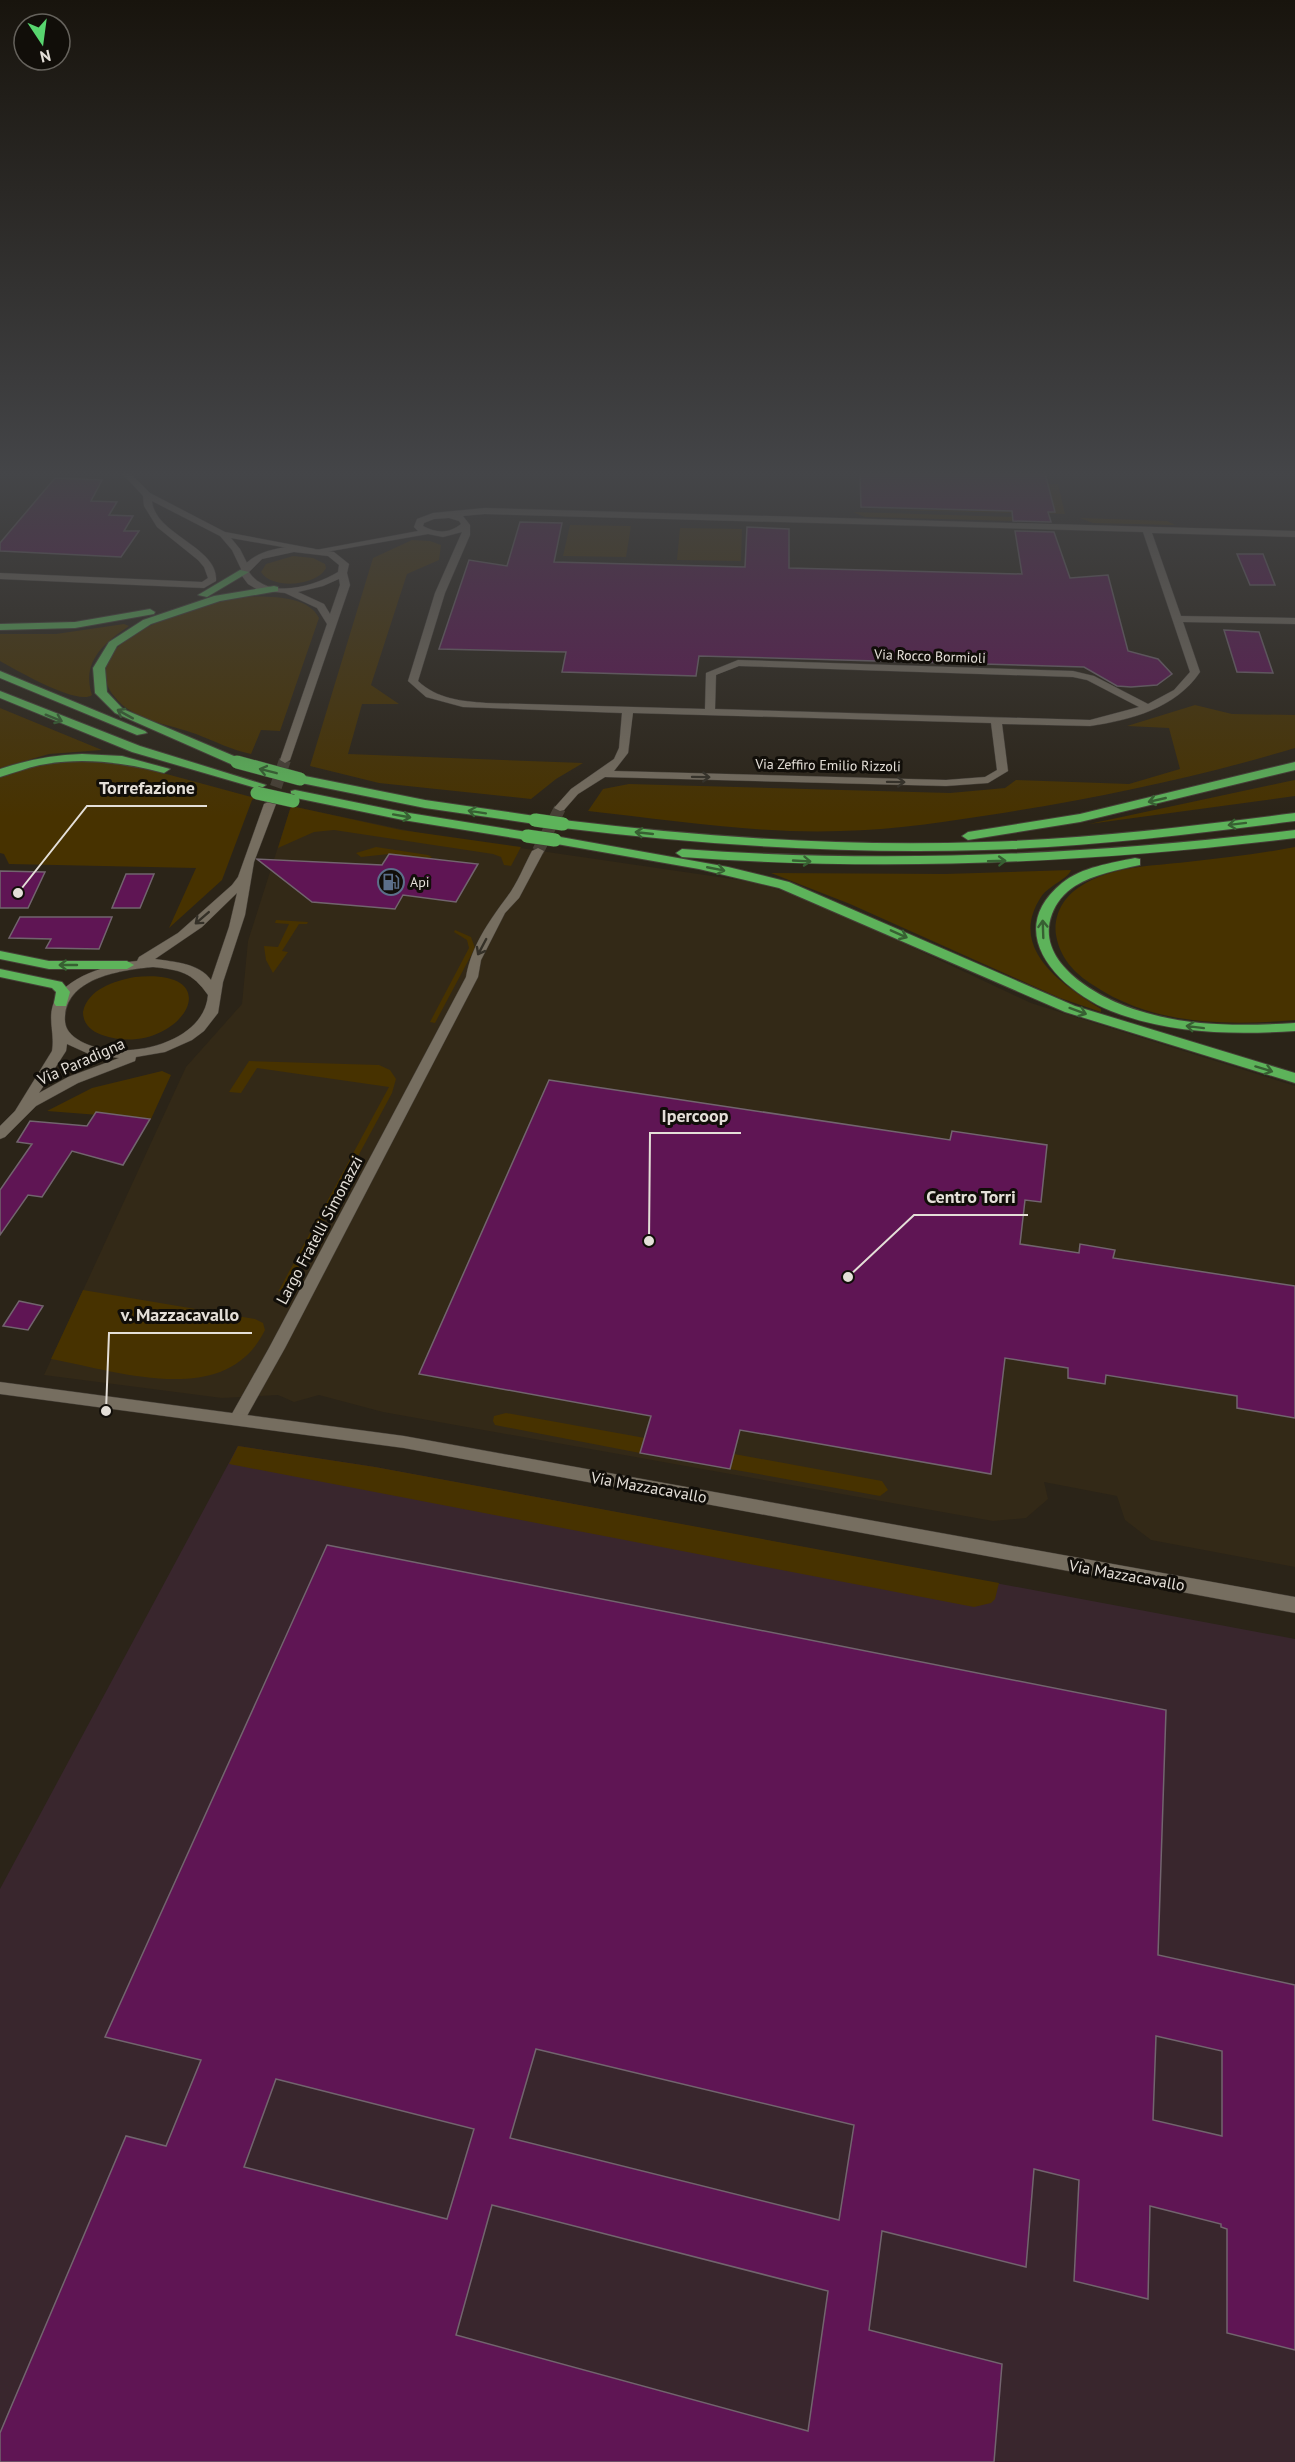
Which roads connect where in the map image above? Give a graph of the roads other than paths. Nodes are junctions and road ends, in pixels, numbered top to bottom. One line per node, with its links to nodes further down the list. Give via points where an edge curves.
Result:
1 (218, 588): 11 (highway, via 96,625)
2 (272, 588): 7 (street)
3 (301, 588): 7 (street)
4 (344, 588): 10 (street)
5 (444, 588): 15 (street, via 420,651 413,681 419,690 456,703 482,706)
6 (1168, 588): 8 (street)
7 (279, 590): 10 (street, via 321,606); 19 (highway, one-way to 7, via 119,711 101,693 99,668 114,644 147,622 218,598)
8 (1178, 619): 9 (street); 14 (street, via 1195,672 1190,683 1173,696)
9 (1295, 621)
10 (332, 624): 18 (street)
11 (0, 627)
12 (0, 674): 19 (highway, via 103,719)
13 (0, 694): 23 (highway, one-way to 23, via 128,746)
14 (1146, 706): 16 (street, Via Rocco Bormioli, via 1090,678 1073,674 738,663 711,674); 17 (street, via 1090,723)
15 (628, 710): 16 (street); 22 (street, via 623,752 616,765)
16 (710, 712): 17 (street)
17 (996, 722): 22 (street, Via Zeffiro Emilio Rizzoli, one-way to 17, via 946,783 988,780 1003,771)
18 (285, 759)
19 (237, 762): 29 (highway, one-way to 19, bridge, via 688,838 425,804)
20 (1295, 766): 29 (highway, one-way to 29, via 1023,829 945,838)
21 (0, 773): 23 (highway, via 50,759 98,756)
22 (600, 774): 25 (street, via 574,790)
23 (259, 789): 28 (highway, one-way to 28, bridge)
24 (270, 804): 31 (street, Via Paradigna)
25 (560, 808)
26 (1295, 817): 29 (highway, one-way to 29, via 1049,843)
27 (1295, 835): 28 (highway, one-way to 27, via 763,859 920,863 1079,857); 38 (highway, one-way to 27, via 1201,1028 1153,1019 1114,1006 1060,972 1047,953 1042,927 1045,911 1055,894 1072,880 1094,871 1278,844)
28 (551, 839): 40 (highway, one-way to 40, via 730,871 784,885 1070,1009)
29 (802, 845)
30 (538, 851): 44 (street, Largo Fratelli Simonazzi, one-way to 44, via 513,898 500,912 474,962 472,977)
31 (244, 877): 33 (street, Via Paradigna, one-way to 33, via 176,941 151,957); 35 (street, Via Paradigna, via 243,897)
32 (0, 956): 33 (highway, one-way to 32, via 49,965)
33 (127, 965): 35 (street, Via Paradigna, via 152,962 186,967 209,982); 36 (street, Via Paradigna, via 102,971 82,982)
34 (0, 973): 36 (highway, via 57,985 63,992)
35 (215, 995): 39 (street, Via Paradigna, via 213,1010 202,1025)
36 (61, 1003): 37 (street, Via Paradigna)
37 (58, 1025): 39 (street, Via Paradigna, via 75,1044 95,1051 127,1054); 41 (street, Via Paradigna, via 58,1051)
38 (1295, 1027)
39 (160, 1048): 41 (street, Via Paradigna, via 73,1080)
40 (1295, 1078)
41 (19, 1112): 42 (street, Via Paradigna)
42 (0, 1134)
43 (0, 1388): 44 (street, Via Mazzacavallo)
44 (237, 1419): 45 (street, Via Mazzacavallo, via 404,1442)
45 (1295, 1605)

